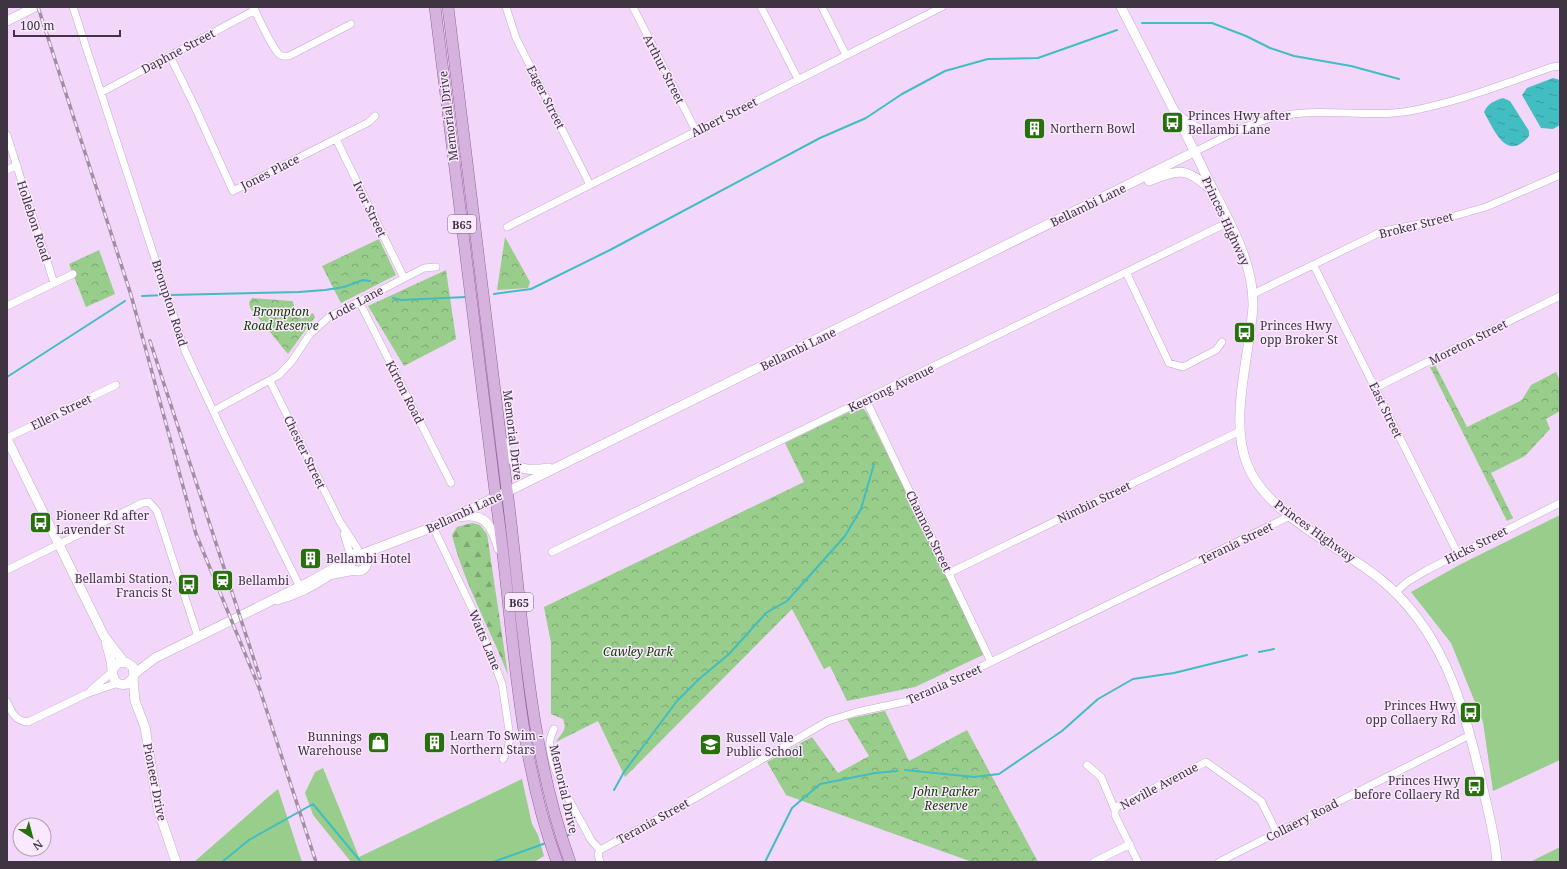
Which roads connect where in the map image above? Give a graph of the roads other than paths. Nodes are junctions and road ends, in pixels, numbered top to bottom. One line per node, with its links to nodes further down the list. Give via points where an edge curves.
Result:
1 (72, 7): 18 (street, Brompton Road)
2 (435, 7): 56 (main road, Memorial Drive / B65)
3 (448, 7): 50 (main road, Memorial Drive / B65)
4 (506, 7): 29 (street, Eager Street, via 516,38)
5 (633, 7): 22 (street, Arthur Street)
6 (761, 7): 17 (street)
7 (822, 7): 14 (street)
8 (1121, 7): 19 (main road, Princes Highway)
9 (254, 8): 13 (street, via 274,47 284,56 289,56); 15 (street, Daphne Street)
10 (937, 8): 14 (street, Albert Street)
11 (31, 9): 12 (main road)
12 (7, 21)
13 (351, 24)
14 (846, 55): 17 (street, Albert Street)
15 (170, 56): 18 (street, Daphne Street); 24 (street, Jones Place, via 233,191)
16 (1560, 66): 21 (street, via 1411,110 1384,114 1287,114)
17 (798, 79): 22 (street, Albert Street)
18 (102, 92): 49 (street, Brompton Road, via 185,351)
19 (1172, 107): 21 (street, via 1188,122 1202,130 1210,132); 25 (main road, Princes Highway)
20 (375, 116): 24 (street, Jones Place, via 369,122)
21 (1240, 129): 25 (street)
22 (696, 131): 29 (street, Albert Street)
23 (7, 135): 26 (street, Hollebon Road)
24 (336, 139): 38 (street, Ivor Street)
25 (1194, 152): 30 (main road, Princes Highway); 31 (main road, Bellambi Lane)
26 (16, 165): 27 (street); 39 (street, Hollebon Road)
27 (7, 170)
28 (1560, 175): 34 (street, Broker Street, via 1486,207 1440,220 1383,231)
29 (590, 185): 33 (street, Albert Street)
30 (1214, 193): 31 (main road, via 1198,178 1183,171); 32 (main road, Princes Highway)
31 (1111, 194): 53 (main road, Bellambi Lane)
32 (1229, 222): 36 (street, Keerong Avenue); 40 (main road, Princes Highway, via 1246,261)
33 (507, 227)
34 (1314, 266): 40 (street, Broker Street); 47 (street, East Street)
35 (436, 267): 38 (street, Lode Lane, via 424,268)
36 (1126, 272): 44 (street, via 1169,363 1183,367 1216,350); 48 (street, Keerong Avenue)
37 (73, 274): 39 (street)
38 (404, 278): 42 (street, Lode Lane)
39 (54, 283): 43 (street)
40 (1253, 294): 51 (main road, Princes Highway)
41 (1560, 296): 47 (street, Moreton Street)
42 (359, 301): 45 (street, Lode Lane, via 329,316 318,325 286,368); 54 (street, Kirton Road)
43 (7, 306)
44 (1222, 342)
45 (270, 381): 49 (street, Lode Lane); 60 (street, Chester Street)
46 (116, 385): 52 (street, Ellen Street)
47 (1375, 388): 66 (street, East Street)
48 (866, 400): 64 (street, Keerong Avenue); 72 (street, Channon Street)
49 (213, 411): 75 (street, Brompton Road)
50 (499, 428): 53 (main road, via 507,452 520,468 534,470); 55 (main road, Memorial Drive / B65)
51 (1240, 431): 58 (main road, Princes Highway, via 1242,449 1251,473 1267,496); 72 (street, Nimbin Street)
52 (7, 439): 63 (main road)
53 (558, 467): 55 (main road, Bellambi Lane)
54 (451, 483)
55 (507, 491): 56 (main road, Bellambi Lane); 97 (main road, Memorial Drive / B65, via 534,713 551,800)
56 (496, 497): 59 (main road, Bellambi Lane); 69 (main road, Memorial Drive / B65)
57 (1560, 504): 66 (street, Hicks Street)
58 (1290, 516): 76 (main road, Princes Highway, via 1365,568); 82 (street, Terania Street)
59 (447, 520): 61 (main road, Bellambi Lane); 69 (main road, via 471,516 488,523 496,539)
60 (340, 522): 65 (street); 67 (street)
61 (433, 527): 62 (main road, Bellambi Lane); 91 (street, Watts Lane, via 478,623 502,684 510,738 508,749)
62 (400, 541): 65 (main road); 68 (main road, via 380,553)
63 (59, 544): 70 (street); 78 (main road); 79 (street, via 142,503 152,503 157,511)
64 (552, 552)
65 (362, 554): 67 (main road, via 354,554); 68 (main road, via 367,560)
66 (1458, 554): 76 (street, Hicks Street, via 1407,582)
67 (350, 558): 71 (main road, via 350,567); 74 (main road)
68 (366, 566): 71 (main road, via 362,570)
69 (504, 567): 98 (main road, Memorial Drive / B65, via 521,719 533,784)
70 (7, 570)
71 (354, 570): 73 (main road)
72 (949, 573): 82 (street, Channon Street)
73 (334, 574): 74 (main road); 77 (street, via 289,598)
74 (311, 581): 75 (main road)
75 (300, 587): 77 (main road)
76 (1395, 593): 90 (main road, Princes Highway, via 1429,634 1446,664 1457,690)
77 (264, 605): 79 (main road)
78 (104, 636): 81 (main road); 83 (main road)
79 (198, 637): 80 (main road)
80 (155, 658): 81 (main road); 84 (main road)
81 (126, 662): 83 (main road, via 118,663); 84 (main road, via 133,667)
82 (991, 662): 96 (street, Terania Street, via 914,700 828,721)
83 (112, 671): 85 (main road, via 113,679); 86 (street)
84 (133, 677): 85 (main road, via 127,684); 87 (main road, Pioneer Drive)
85 (119, 684): 86 (street); 87 (main road, Pioneer Drive)
86 (86, 694): 88 (street, via 28,722 14,717)
87 (135, 701): 99 (main road, Pioneer Drive, via 145,727 158,809)
88 (7, 702)
89 (554, 729): 96 (street, via 550,739 554,763 591,840)
90 (1470, 735): 94 (street, Collaery Road); 104 (main road, Princes Highway)
91 (502, 759)
92 (1087, 765): 93 (street, via 1101,777)
93 (1115, 810): 94 (street, Neville Avenue, via 1118,806 1206,762 1261,801); 95 (street, Neville Avenue)
94 (1277, 833): 103 (street, Collaery Road)
95 (1130, 844): 101 (street); 102 (street, Neville Avenue)
96 (600, 850): 100 (street)
97 (568, 858)
98 (556, 860)
99 (176, 862)
100 (600, 862)
101 (1094, 862)
102 (1138, 862)
103 (1220, 862)
104 (1497, 862)

